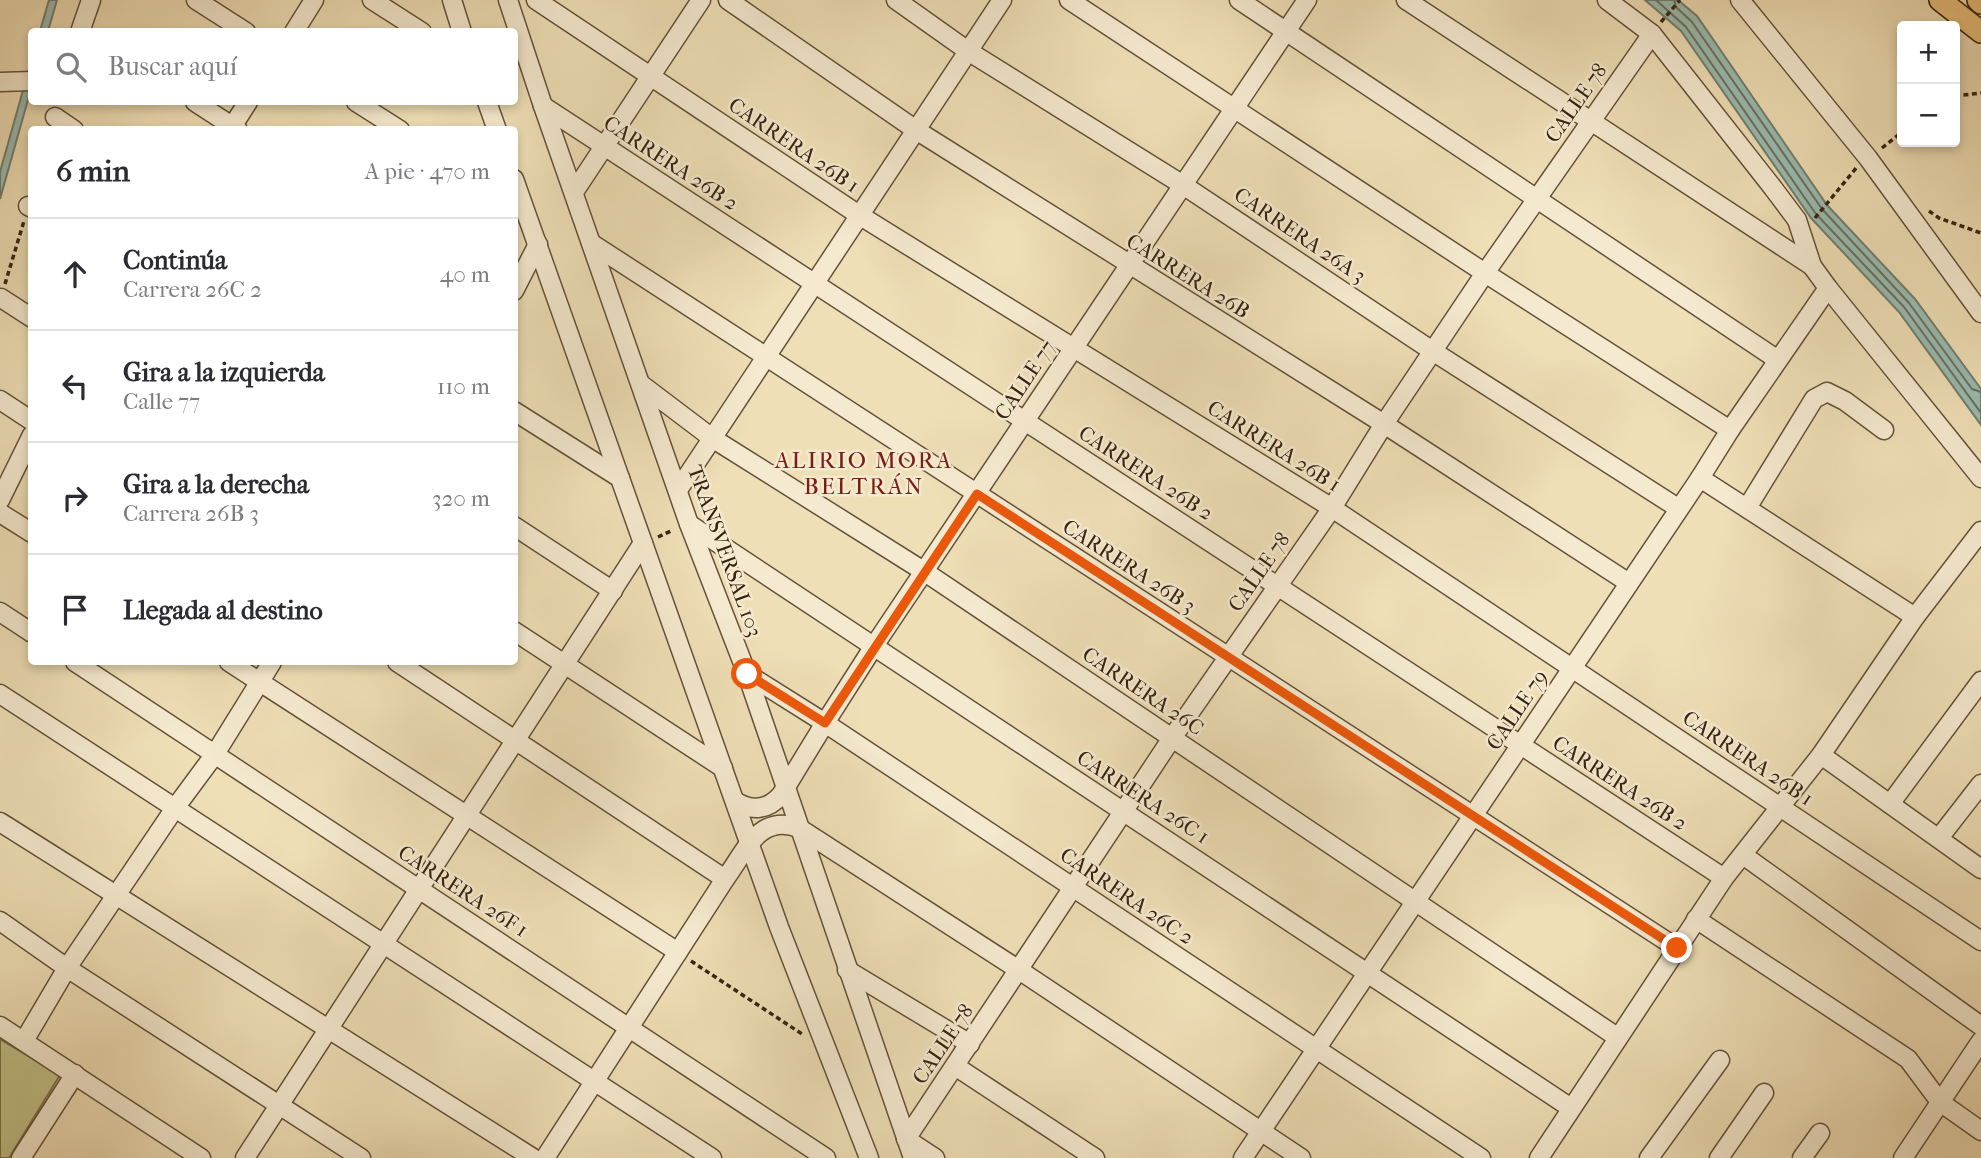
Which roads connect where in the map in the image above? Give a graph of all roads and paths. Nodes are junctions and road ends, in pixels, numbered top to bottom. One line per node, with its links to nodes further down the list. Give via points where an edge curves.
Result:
1 (90, 0): 21 (street)
2 (196, 0): 22 (street)
3 (314, 0): 23 (street)
4 (372, 0): 24 (street)
5 (452, 0): 25 (street)
6 (508, 0): 26 (street, TRANSVERSAL 103)
7 (536, 0): 31 (street, CARRERA 26B 1)
8 (701, 0): 31 (street)
9 (728, 0): 49 (street, CARRERA 26B)
10 (896, 0): 30 (street, CARRERA 26A 3)
11 (1002, 0): 30 (street)
12 (1069, 0): 41 (street)
13 (1239, 0): 28 (street)
14 (1307, 0): 28 (street, CALLE 77)
15 (1406, 0): 43 (street)
16 (1607, 0): 20 (street)
17 (1680, 0): 20 (path)
18 (1740, 0): 52 (street)
19 (1940, 0): 29 (main road)
20 (1657, 27): 43 (street, CALLE 78); 65 (street, via 1797,220)
21 (83, 28)
22 (240, 28)
23 (296, 28)
24 (416, 28)
25 (462, 28)
26 (517, 28)
27 (518, 30): 40 (street, TRANSVERSAL 103)
28 (1287, 30): 41 (street, CALLE 77); 55 (street)
29 (1981, 32)
30 (968, 51): 49 (street); 53 (street, CARRERA 26A 3)
31 (650, 76): 51 (street); 59 (street, CARRERA 26B 1)
32 (26, 81): 33 (street)
33 (0, 82)
34 (1981, 93): 35 (path)
35 (1960, 95)
36 (199, 105): 45 (street)
37 (246, 105): 46 (street)
38 (361, 105): 47 (street)
39 (488, 105): 48 (street)
40 (543, 106): 51 (street, CARRERA 26B 2); 54 (street, TRANSVERSAL 103)
41 (1235, 108): 53 (street, CALLE 77); 66 (street)
42 (55, 117): 44 (street)
43 (1590, 123): 55 (street, CALLE 78); 65 (street)
44 (69, 126)
45 (230, 126)
46 (234, 126)
47 (394, 126)
48 (496, 126)
49 (916, 130): 59 (street); 64 (street, CARRERA 26B)
50 (1897, 136): 52 (path)
51 (604, 146): 54 (street); 68 (street, CARRERA 26B 2)
52 (1868, 158): 60 (path); 71 (street)
53 (1183, 185): 64 (street, CALLE 77); 74 (street, CARRERA 26A 3)
54 (574, 192): 62 (street, TRANSVERSAL 103)
55 (1535, 199): 66 (street, CALLE 78); 76 (street)
56 (520, 206): 63 (street)
57 (1928, 210): 61 (path)
58 (28, 213): 70 (path)
59 (859, 215): 68 (street); 73 (street, CARRERA 26B 1)
60 (1811, 222)
61 (1981, 233)
62 (591, 243): 75 (street, CARRERA 26B 3); 77 (street, TRANSVERSAL 103)
63 (538, 244): 67 (street); 87 (street)
64 (1129, 266): 73 (street, CALLE 77); 82 (street, CARRERA 26B)
65 (1812, 266): 69 (street)
66 (1485, 273): 74 (street, CALLE 78); 83 (street)
67 (518, 283)
68 (814, 284): 75 (street); 81 (street, CARRERA 26B 2)
69 (1828, 288): 76 (street, CALLE 79); 89 (street)
70 (1, 298): 72 (street)
71 (1981, 313)
72 (28, 315)
73 (1074, 349): 81 (street, CALLE 77); 93 (street, CARRERA 26B 1)
74 (1434, 352): 82 (street, CALLE 78); 94 (street, CARRERA 26A 3)
75 (766, 357): 85 (street); 91 (street, CARRERA 26B 3)
76 (1778, 360): 83 (street, CALLE 79)
77 (642, 385): 85 (street, CARRERA 26C); 90 (street, TRANSVERSAL 103)
78 (0, 400): 80 (street)
79 (518, 414): 87 (street)
80 (28, 418)
81 (1025, 422): 91 (street, CALLE 77); 104 (street, CARRERA 26B 2)
82 (1384, 425): 93 (street, CALLE 78); 103 (street, CARRERA 26B)
83 (1730, 430): 88 (street, CALLE 79)
84 (1884, 430): 95 (street, via 1827,392 1814,399)
85 (712, 438): 90 (street); 102 (street, CARRERA 26C)
86 (28, 443): 92 (street)
87 (620, 478): 101 (street)
88 (1700, 478): 94 (street, CALLE 79); 95 (street)
89 (1981, 478)
90 (678, 490): 97 (street, TRANSVERSAL 103)
91 (977, 494): 102 (street, CALLE 77); 111 (street, CARRERA 26B 3)
92 (0, 500)
93 (1332, 508): 104 (street, CALLE 78); 117 (street, CARRERA 26B 1)
94 (1678, 508): 103 (street, CALLE 79)
95 (1747, 508): 107 (street)
96 (0, 513): 99 (street)
97 (689, 524): 101 (path); 110 (street, CARRERA 26C 1); 118 (street, TRANSVERSAL 103)
98 (518, 529): 105 (street)
99 (28, 530)
100 (1981, 531): 107 (street)
101 (643, 544): 105 (street); 128 (street)
102 (925, 572): 110 (street, CALLE 77); 123 (street, CARRERA 26C)
103 (1629, 583): 117 (street, CALLE 79)
104 (1276, 585): 111 (street, CALLE 78); 125 (street, CARRERA 26B 2)
105 (613, 592): 112 (street)
106 (0, 612): 108 (street)
107 (1915, 617): 127 (street)
108 (28, 630)
109 (518, 634): 112 (street)
110 (874, 646): 122 (street, CALLE 77); 135 (street, CARRERA 26C 1)
111 (1228, 657): 123 (street, CALLE 78); 136 (street, CARRERA 26B 3)
112 (566, 664): 124 (street); 128 (street)
113 (80, 665): 126 (street, CARRERA 26F 1)
114 (234, 665): 119 (street)
115 (270, 665): 119 (street)
116 (401, 665): 124 (street)
117 (1572, 668): 125 (street, CALLE 79); 133 (street, CARRERA 26B 1)
118 (747, 674): 122 (street, CARRERA 26C 2); 130 (street, TRANSVERSAL 103)
119 (258, 681): 126 (street); 137 (street)
120 (1981, 681): 132 (street)
121 (0, 694): 134 (street)
122 (825, 723): 130 (street, CALLE 77); 146 (street, CARRERA 26C 2)
123 (1172, 738): 135 (street, CALLE 78); 149 (street, CARRERA 26C)
124 (515, 742): 137 (street); 145 (street)
125 (1521, 745): 136 (street, CALLE 79); 144 (street, CARRERA 26B 2)
126 (215, 754): 134 (street); 147 (street, CARRERA 26F 1)
127 (1821, 755): 132 (street); 133 (street)
128 (723, 768): 131 (street)
129 (1981, 784): 140 (street)
130 (785, 788): 131 (street, CALLE 77, via 775,802 759,809); 139 (street, TRANSVERSAL 103)
131 (735, 801): 141 (street)
132 (1890, 804): 140 (street)
133 (1781, 807): 142 (street); 152 (street, CARRERA 26B 1)
134 (175, 808): 148 (street); 153 (street)
135 (1124, 812): 146 (street, CALLE 78); 159 (street, CARRERA 26C 1)
136 (1473, 816): 149 (street, CALLE 79); 154 (street, CARRERA 26B 3)
137 (466, 817): 147 (street); 155 (street)
138 (0, 822): 148 (street)
139 (799, 828): 141 (street, via 788,824 765,827); 157 (street, TRANSVERSAL 103); 158 (street)
140 (1939, 838): 143 (street)
141 (750, 844): 145 (street); 168 (street)
142 (1743, 855): 144 (street); 161 (street)
143 (1981, 869)
144 (1724, 878): 150 (street)
145 (725, 879): 155 (street)
146 (1074, 888): 158 (street, CALLE 78); 169 (street, CARRERA 26C 2)
147 (419, 890): 153 (street); 162 (street, CARRERA 26F 1)
148 (117, 895): 156 (street); 163 (street)
149 (1414, 901): 159 (street, CALLE 79); 164 (street, CARRERA 26C)
150 (1696, 919): 154 (street); 175 (street, via 1908,1059)
151 (0, 921): 156 (street)
152 (1981, 941)
153 (384, 944): 163 (street); 173 (street)
154 (1677, 948): 164 (street)
155 (678, 952): 162 (street); 168 (path)
156 (67, 968): 165 (street); 176 (street)
157 (847, 970): 167 (street); 181 (street, TRANSVERSAL 103)
158 (1019, 970): 167 (street, CALLE 78); 179 (street)
159 (1367, 972): 169 (street, CALLE 79); 177 (street, CARRERA 26C 1)
160 (0, 1026): 165 (street)
161 (1981, 1026)
162 (629, 1028): 173 (street); 189 (street, CARRERA 26F 1)
163 (328, 1029): 176 (street); 186 (street)
164 (1617, 1037): 177 (street)
165 (24, 1041): 172 (street)
166 (1981, 1041): 175 (street)
167 (970, 1044): 171 (street, CALLE 78)
168 (826, 1049): 190 (street)
169 (1317, 1049): 179 (street, CALLE 79); 196 (street, CARRERA 26C 2)
170 (1720, 1060): 198 (street)
171 (955, 1066): 181 (street, CALLE 78); 193 (street)
172 (75, 1074): 182 (street); 183 (street)
173 (594, 1082): 187 (street); 188 (street)
174 (1764, 1093): 199 (street)
175 (1940, 1102): 178 (street); 201 (street)
176 (279, 1105): 184 (street); 185 (street)
177 (1571, 1108): 197 (street)
178 (1981, 1131)
179 (1261, 1132): 194 (street, CALLE 79); 195 (street)
180 (1820, 1133): 200 (street)
181 (906, 1139): 191 (street, TRANSVERSAL 103); 192 (street)
182 (29, 1155)
183 (201, 1158)
184 (245, 1158)
185 (361, 1158)
186 (533, 1158)
187 (545, 1158)
188 (712, 1158)
189 (826, 1158)
190 (869, 1158)
191 (913, 1158)
192 (935, 1158)
193 (1095, 1158)
194 (1243, 1158)
195 (1301, 1158)
196 (1481, 1158)
197 (1539, 1158)
198 (1649, 1158)
199 (1719, 1158)
200 (1802, 1158)
201 (1903, 1158)

